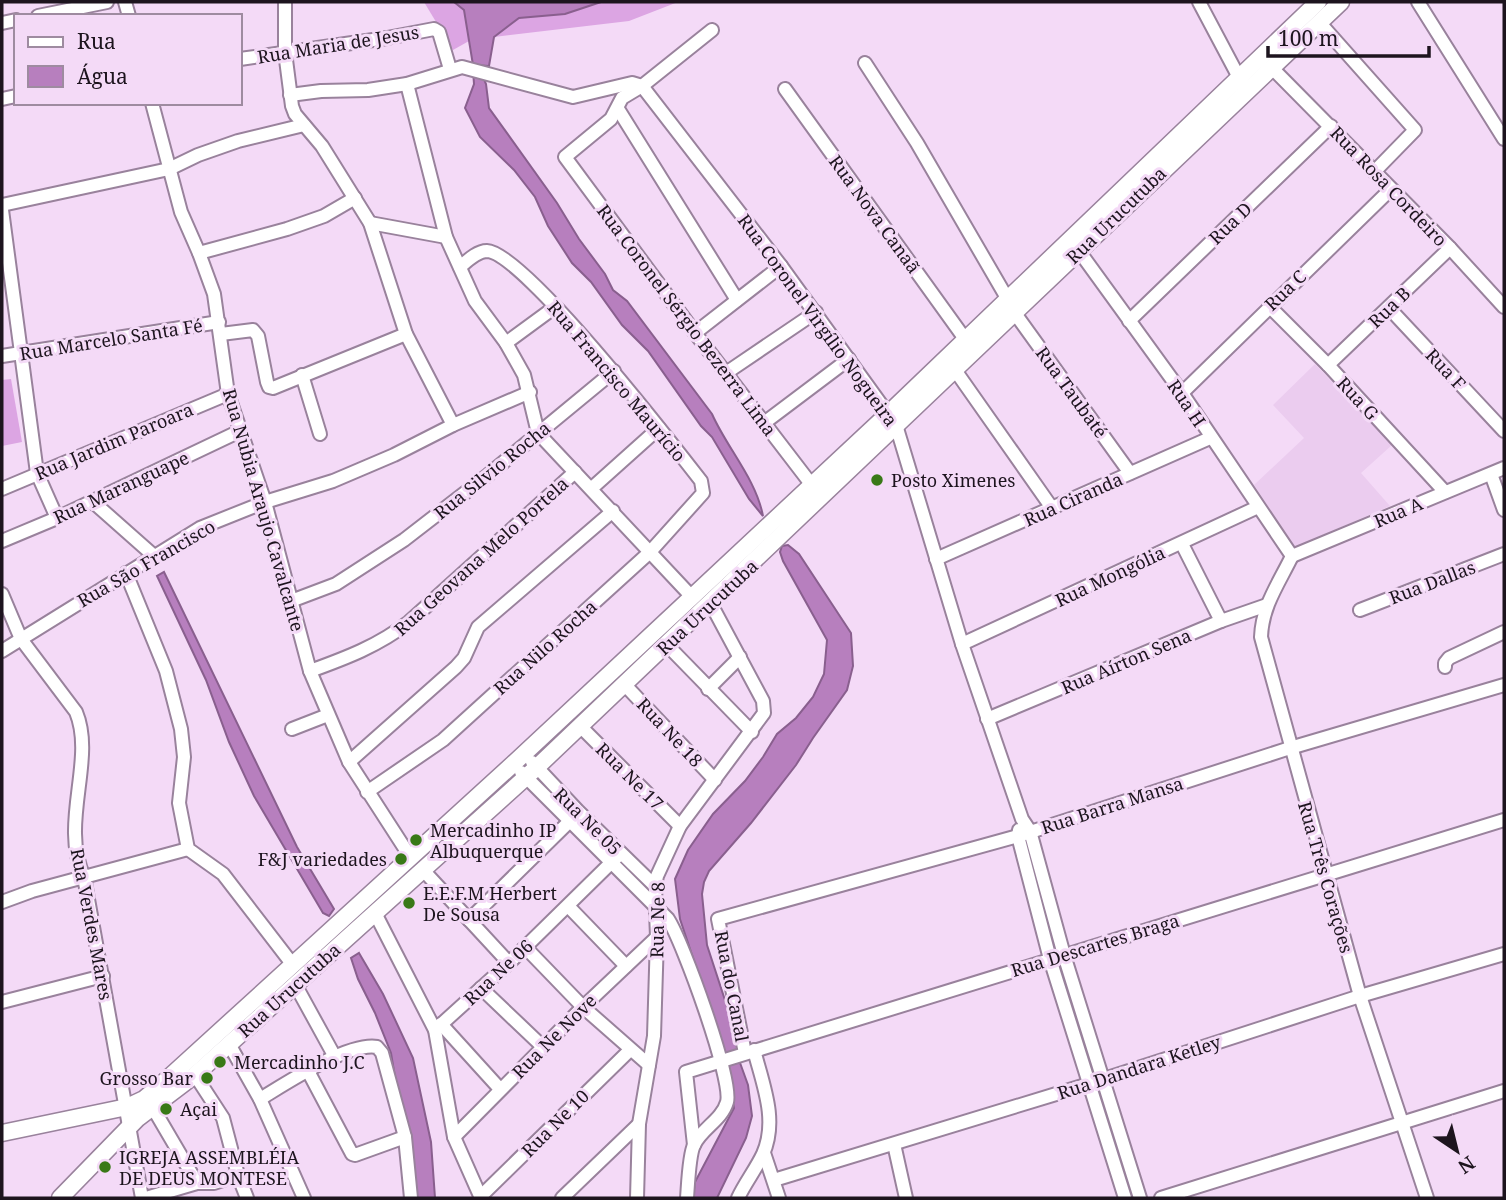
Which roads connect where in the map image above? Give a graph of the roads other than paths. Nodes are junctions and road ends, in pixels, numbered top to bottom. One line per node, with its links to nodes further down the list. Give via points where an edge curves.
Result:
1 (107, 2): 7 (street)
2 (285, 2): 10 (street)
3 (1199, 2): 15 (street)
4 (1318, 2): 15 (street, Rua Urucutuba)
5 (1341, 2): 8 (street, Rua Urucutuba)
6 (1418, 2): 24 (street)
7 (48, 14)
8 (1319, 22): 13 (street, Rua Urucutuba); 26 (street, via 1415,130)
9 (712, 30): 17 (street)
10 (285, 52): 11 (street, Rua Maria de Jesus); 14 (street, Rua Maria de Jesus, via 434,29 439,32); 19 (street)
11 (242, 59)
12 (865, 63): 39 (street, Rua Taubaté)
13 (1271, 67): 15 (street, Rua Urucutuba); 23 (street, Rua Rosa Cordeiro)
14 (450, 69): 16 (street); 17 (street, via 476,69 573,97 632,83)
15 (1243, 83): 29 (street, Rua Urucutuba)
16 (407, 84): 19 (street); 32 (street)
17 (642, 86): 21 (street, via 622,99); 36 (street, Rua Coronel Virgílio Nogueira)
18 (785, 89): 49 (street, Rua Nova Canaã)
19 (290, 95): 22 (street, via 295,114)
20 (153, 105): 25 (street, Rua Nubia Araujo Cavalcante)
21 (618, 109): 38 (street); 47 (street, Rua Coronel Sérgio Bezerra Lima, via 565,155)
22 (304, 125): 25 (street, via 238,141); 28 (street)
23 (1331, 126): 26 (street, Rua Rosa Cordeiro); 45 (street, Rua D)
24 (1504, 138)
25 (169, 169): 30 (street); 35 (street, Rua Nubia Araujo Cavalcante)
26 (1374, 172): 27 (street, Rua Rosa Cordeiro)
27 (1391, 189): 33 (street, Rua Rosa Cordeiro); 40 (street, Rua C)
28 (355, 198): 31 (street); 35 (street, via 324,216)
29 (1120, 202): 34 (street, Rua Urucutuba); 39 (street, Rua Urucutuba)
30 (2, 207): 51 (street)
31 (370, 223): 32 (street); 48 (street)
32 (446, 237): 37 (street)
33 (1450, 248): 42 (street, Rua Rosa Cordeiro); 43 (street, Rua B)
34 (1079, 251): 39 (street, Rua Urucutuba); 45 (street, Rua H)
35 (199, 253): 46 (street, Rua Nubia Araujo Cavalcante)
36 (781, 266): 38 (street); 44 (street, Rua Coronel Virgílio Nogueira)
37 (460, 267): 41 (street, Rua Francisco Maurício, via 485,251 500,255); 50 (street, via 475,301)
38 (737, 300): 47 (street)
39 (1011, 305): 49 (street, Rua Urucutuba); 55 (street, Rua Urucutuba); 74 (street, Rua Taubaté)
40 (1269, 306): 54 (street, Rua G); 60 (street, Rua C)
41 (555, 307): 50 (street); 56 (street, Rua Francisco Maurício)
42 (1504, 307)
43 (1389, 308): 54 (street, Rua B); 67 (street, Rua F)
44 (816, 312): 53 (street, Rua Coronel Virgílio Nogueira); 57 (street)
45 (1129, 321): 60 (street, Rua H)
46 (220, 328): 51 (street, Rua Marcelo Santa Fé); 58 (street, Rua Marcelo Santa Fé, via 255,331 269,387); 61 (street, Rua Nubia Araujo Cavalcante)
47 (695, 333): 57 (street, Rua Coronel Sérgio Bezerra Lima)
48 (406, 334): 58 (street); 64 (street)
49 (965, 339): 62 (street, Rua Urucutuba)
50 (506, 343): 59 (street)
51 (20, 354): 52 (street, Rua Marcelo Santa Fé); 73 (street)
52 (2, 356)
53 (849, 359): 62 (street, Rua Coronel Virgílio Nogueira); 63 (street)
54 (1328, 365): 80 (street, Rua G)
55 (955, 370): 62 (street, Rua Urucutuba); 84 (street)
56 (614, 371): 65 (street, Rua Francisco Maurício); 68 (street, Rua Silvio Rocha)
57 (726, 373): 63 (street, Rua Coronel Sérgio Bezerra Lima)
58 (302, 375): 69 (street)
59 (530, 391): 64 (street, Rua São Francisco); 68 (street)
60 (1182, 393): 70 (street, Rua H)
61 (228, 394): 66 (street, Rua Nubia Araujo Cavalcante); 73 (street, Rua Jardim Paroara)
62 (893, 419): 77 (street, Rua Urucutuba); 94 (street, Rua Coronel Virgílio Nogueira); 99 (street, Rua Urucutuba)
63 (764, 423): 77 (street, Rua Coronel Sérgio Bezerra Lima)
64 (453, 425): 82 (street, Rua São Francisco, via 333,481)
65 (659, 428): 76 (street, Rua Francisco Maurício); 78 (street, Rua Geovana Melo Portela)
66 (240, 431): 81 (street, Rua Maranguape); 82 (street, Rua Nubia Araujo Cavalcante)
67 (1504, 431)
68 (538, 433): 72 (street); 98 (street, Rua Silvio Rocha, via 367,565 336,584)
69 (320, 434)
70 (1210, 438): 74 (street, Rua Ciranda); 83 (street, Rua H)
71 (1504, 468): 75 (street, Rua A)
72 (575, 472): 78 (street); 110 (street, Rua Geovana Melo Portela, via 399,630 369,649)
73 (37, 473): 79 (street, Rua Jardim Paroara); 87 (street)
74 (1130, 473): 84 (street, Rua Ciranda)
75 (1491, 474): 80 (street, Rua A); 85 (street)
76 (703, 484): 90 (street, Rua Nilo Rocha, via 703,493)
77 (811, 484): 97 (street, Rua Urucutuba)
78 (592, 488): 86 (street)
79 (2, 489)
80 (1445, 492): 93 (street, Rua A)
81 (92, 501): 87 (street, Rua Maranguape); 92 (street)
82 (265, 502): 92 (street, Rua São Francisco, via 200,528); 98 (street, Rua Nubia Araujo Cavalcante)
83 (1258, 507): 89 (street, Rua Mongólia); 93 (street, Rua H)
84 (1052, 508): 94 (street, Rua Ciranda)
85 (1504, 510)
86 (613, 511): 90 (street); 121 (street, via 478,627 464,658)
87 (57, 518): 88 (street, Rua Maranguape)
88 (2, 541)
89 (1182, 544): 102 (street); 105 (street, Rua Mongólia)
90 (650, 552): 97 (street); 124 (street, Rua Nilo Rocha, via 443,740)
91 (1504, 554): 101 (street, Rua Dallas)
92 (153, 555): 95 (street, Rua São Francisco)
93 (1293, 556): 100 (street, Rua Três Corações)
94 (936, 559): 105 (street, Rua Coronel Virgílio Nogueira)
95 (126, 573): 104 (street, Rua São Francisco); 129 (street, via 166,671 181,729 184,757 179,803)
96 (2, 594): 104 (street, Rua Verdes Mares)
97 (692, 597): 120 (street, Rua Urucutuba)
98 (291, 601): 110 (street, Rua Nubia Araujo Cavalcante)
99 (711, 604): 106 (street, Rua Urucutuba); 108 (street, Rua Ne 8)
100 (1266, 605): 102 (street, Rua Aírton Sena); 119 (street, Rua Três Corações, via 1261,637)
101 (1360, 610)
102 (1221, 621): 115 (street, Rua Aírton Sena)
103 (1504, 632): 109 (street, via 1449,658)
104 (21, 639): 107 (street, Rua São Francisco); 134 (street, Rua Verdes Mares, via 81,724 76,845)
105 (962, 644): 115 (street, Rua Coronel Virgílio Nogueira)
106 (667, 645): 111 (street, Rua Urucutuba); 113 (street)
107 (2, 651)
108 (740, 657): 113 (street); 118 (street, Rua Ne 8, via 765,708)
109 (1445, 667)
110 (310, 671): 114 (street, Rua Nubia Araujo Cavalcante)
111 (625, 685): 116 (street, Rua Urucutuba); 123 (street, Rua Ne 18)
112 (1504, 685): 119 (street, Rua Barra Mansa)
113 (708, 689): 118 (street)
114 (328, 715): 117 (street); 121 (street, Rua Nubia Araujo Cavalcante)
115 (987, 719): 128 (street, Rua Coronel Virgílio Nogueira, via 1023,819)
116 (580, 726): 122 (street, Rua Urucutuba); 127 (street, Rua Ne 17)
117 (292, 729)
118 (752, 732): 123 (street, Rua Ne 8)
119 (1290, 748): 128 (street, Rua Barra Mansa); 133 (street, Rua Três Corações)
120 (519, 759): 122 (street, Rua Ne 05); 130 (street, Rua Urucutuba)
121 (349, 762): 124 (street, Rua Nubia Araujo Cavalcante)
122 (532, 772): 125 (street, Rua Ne 05); 132 (street, Rua Urucutuba)
123 (715, 780): 127 (street, Rua Ne 8)
124 (367, 792): 130 (street, Rua Nubia Araujo Cavalcante)
125 (574, 817): 131 (street, Rua Ne 05); 141 (street)
126 (1504, 820): 133 (street, Rua Descartes Braga)
127 (680, 826): 135 (street, Rua Ne 8)
128 (1024, 834): 140 (street, Rua Barra Mansa); 145 (street); 146 (street)
129 (188, 849): 134 (street); 148 (street, via 234,886)
130 (411, 858): 148 (street, Rua Urucutuba)
131 (616, 859): 135 (street, Rua Ne 05); 137 (street, Rua Ne 06); 138 (street, Rua Ne 05)
132 (423, 870): 139 (street, Rua Urucutuba); 141 (street)
133 (1325, 874): 145 (street, Rua Descartes Braga); 153 (street, Rua Três Corações)
134 (84, 877): 136 (street); 150 (street, Rua Verdes Mares)
135 (654, 886): 138 (street, Rua Ne 8)
136 (2, 902)
137 (568, 906): 143 (street, Rua Ne 06); 149 (street)
138 (656, 908): 142 (street, Rua Ne 8); 162 (street, Rua Ne 05, via 668,919 684,949)
139 (375, 913): 151 (street, Rua Urucutuba); 156 (street)
140 (718, 919): 160 (street, Rua do Canal)
141 (469, 920): 147 (street)
142 (657, 937): 149 (street, Rua Ne Nove); 163 (street, Rua Ne 8)
143 (525, 947): 147 (street, Rua Ne 06); 155 (street)
144 (1504, 954): 153 (street, Rua Dandara Ketley)
145 (1064, 955): 146 (street, Rua Descartes Braga); 166 (street)
146 (1050, 959): 160 (street, Rua Descartes Braga); 167 (street)
147 (509, 963): 152 (street, Rua Ne 06)
148 (293, 965): 171 (street, Rua Urucutuba, via 163,1083)
149 (626, 966): 155 (street, Rua Ne Nove)
150 (103, 976): 154 (street); 171 (street, Rua Verdes Mares)
151 (296, 986): 157 (street, Rua Urucutuba); 161 (street)
152 (481, 988): 156 (street, Rua Ne 06); 158 (street)
153 (1360, 996): 166 (street, Rua Dandara Ketley); 173 (street, Rua Três Corações)
154 (2, 1002)
155 (583, 1007): 158 (street, Rua Ne Nove); 159 (street)
156 (438, 1027): 168 (street); 178 (street)
157 (229, 1044): 165 (street, Rua Urucutuba); 170 (street)
158 (543, 1047): 168 (street, Rua Ne Nove)
159 (630, 1049): 163 (street); 185 (street, Rua Ne 10)
160 (750, 1052): 162 (street, Rua Descartes Braga); 181 (street, Rua do Canal, via 771,1111)
161 (335, 1057): 164 (street); 177 (street, via 377,1046)
162 (722, 1059): 180 (street, Rua Ne 05, via 728,1100); 180 (street, Rua Descartes Braga, via 685,1072)
163 (649, 1065): 174 (street, Rua Ne 8)
164 (308, 1071): 170 (street); 177 (street, via 352,1154)
165 (195, 1075): 172 (street, Rua Urucutuba); 182 (street, via 223,1118)
166 (1103, 1080): 167 (street, Rua Dandara Ketley); 198 (street)
167 (1089, 1084): 179 (street, Rua Dandara Ketley); 197 (street)
168 (500, 1089): 178 (street, Rua Ne Nove)
169 (1504, 1091): 173 (street)
170 (260, 1099): 189 (street)
171 (127, 1107): 175 (street, Rua Verdes Mares); 176 (street)
172 (153, 1108): 175 (street, Rua Urucutuba); 184 (street)
173 (1402, 1121): 199 (street); 200 (street, Rua Três Corações)
174 (639, 1124): 191 (street); 192 (street, Rua Ne 8)
175 (128, 1129): 186 (street, Rua Urucutuba); 187 (street)
176 (2, 1133)
177 (405, 1137): 190 (street)
178 (454, 1137): 185 (street)
179 (894, 1144): 183 (street, Rua Dandara Ketley); 196 (street)
180 (694, 1145): 193 (street)
181 (764, 1153): 183 (street); 194 (street, Rua do Canal)
182 (238, 1175): 184 (street); 188 (street)
183 (774, 1180): 195 (street)
184 (197, 1183): 187 (street)
185 (481, 1197)
186 (60, 1198)
187 (144, 1198)
188 (247, 1198)
189 (304, 1198)
190 (411, 1198)
191 (562, 1198)
192 (638, 1198)
193 (687, 1198)
194 (738, 1198)
195 (779, 1198)
196 (906, 1198)
197 (1125, 1198)
198 (1140, 1198)
199 (1161, 1198)
200 (1427, 1198)

